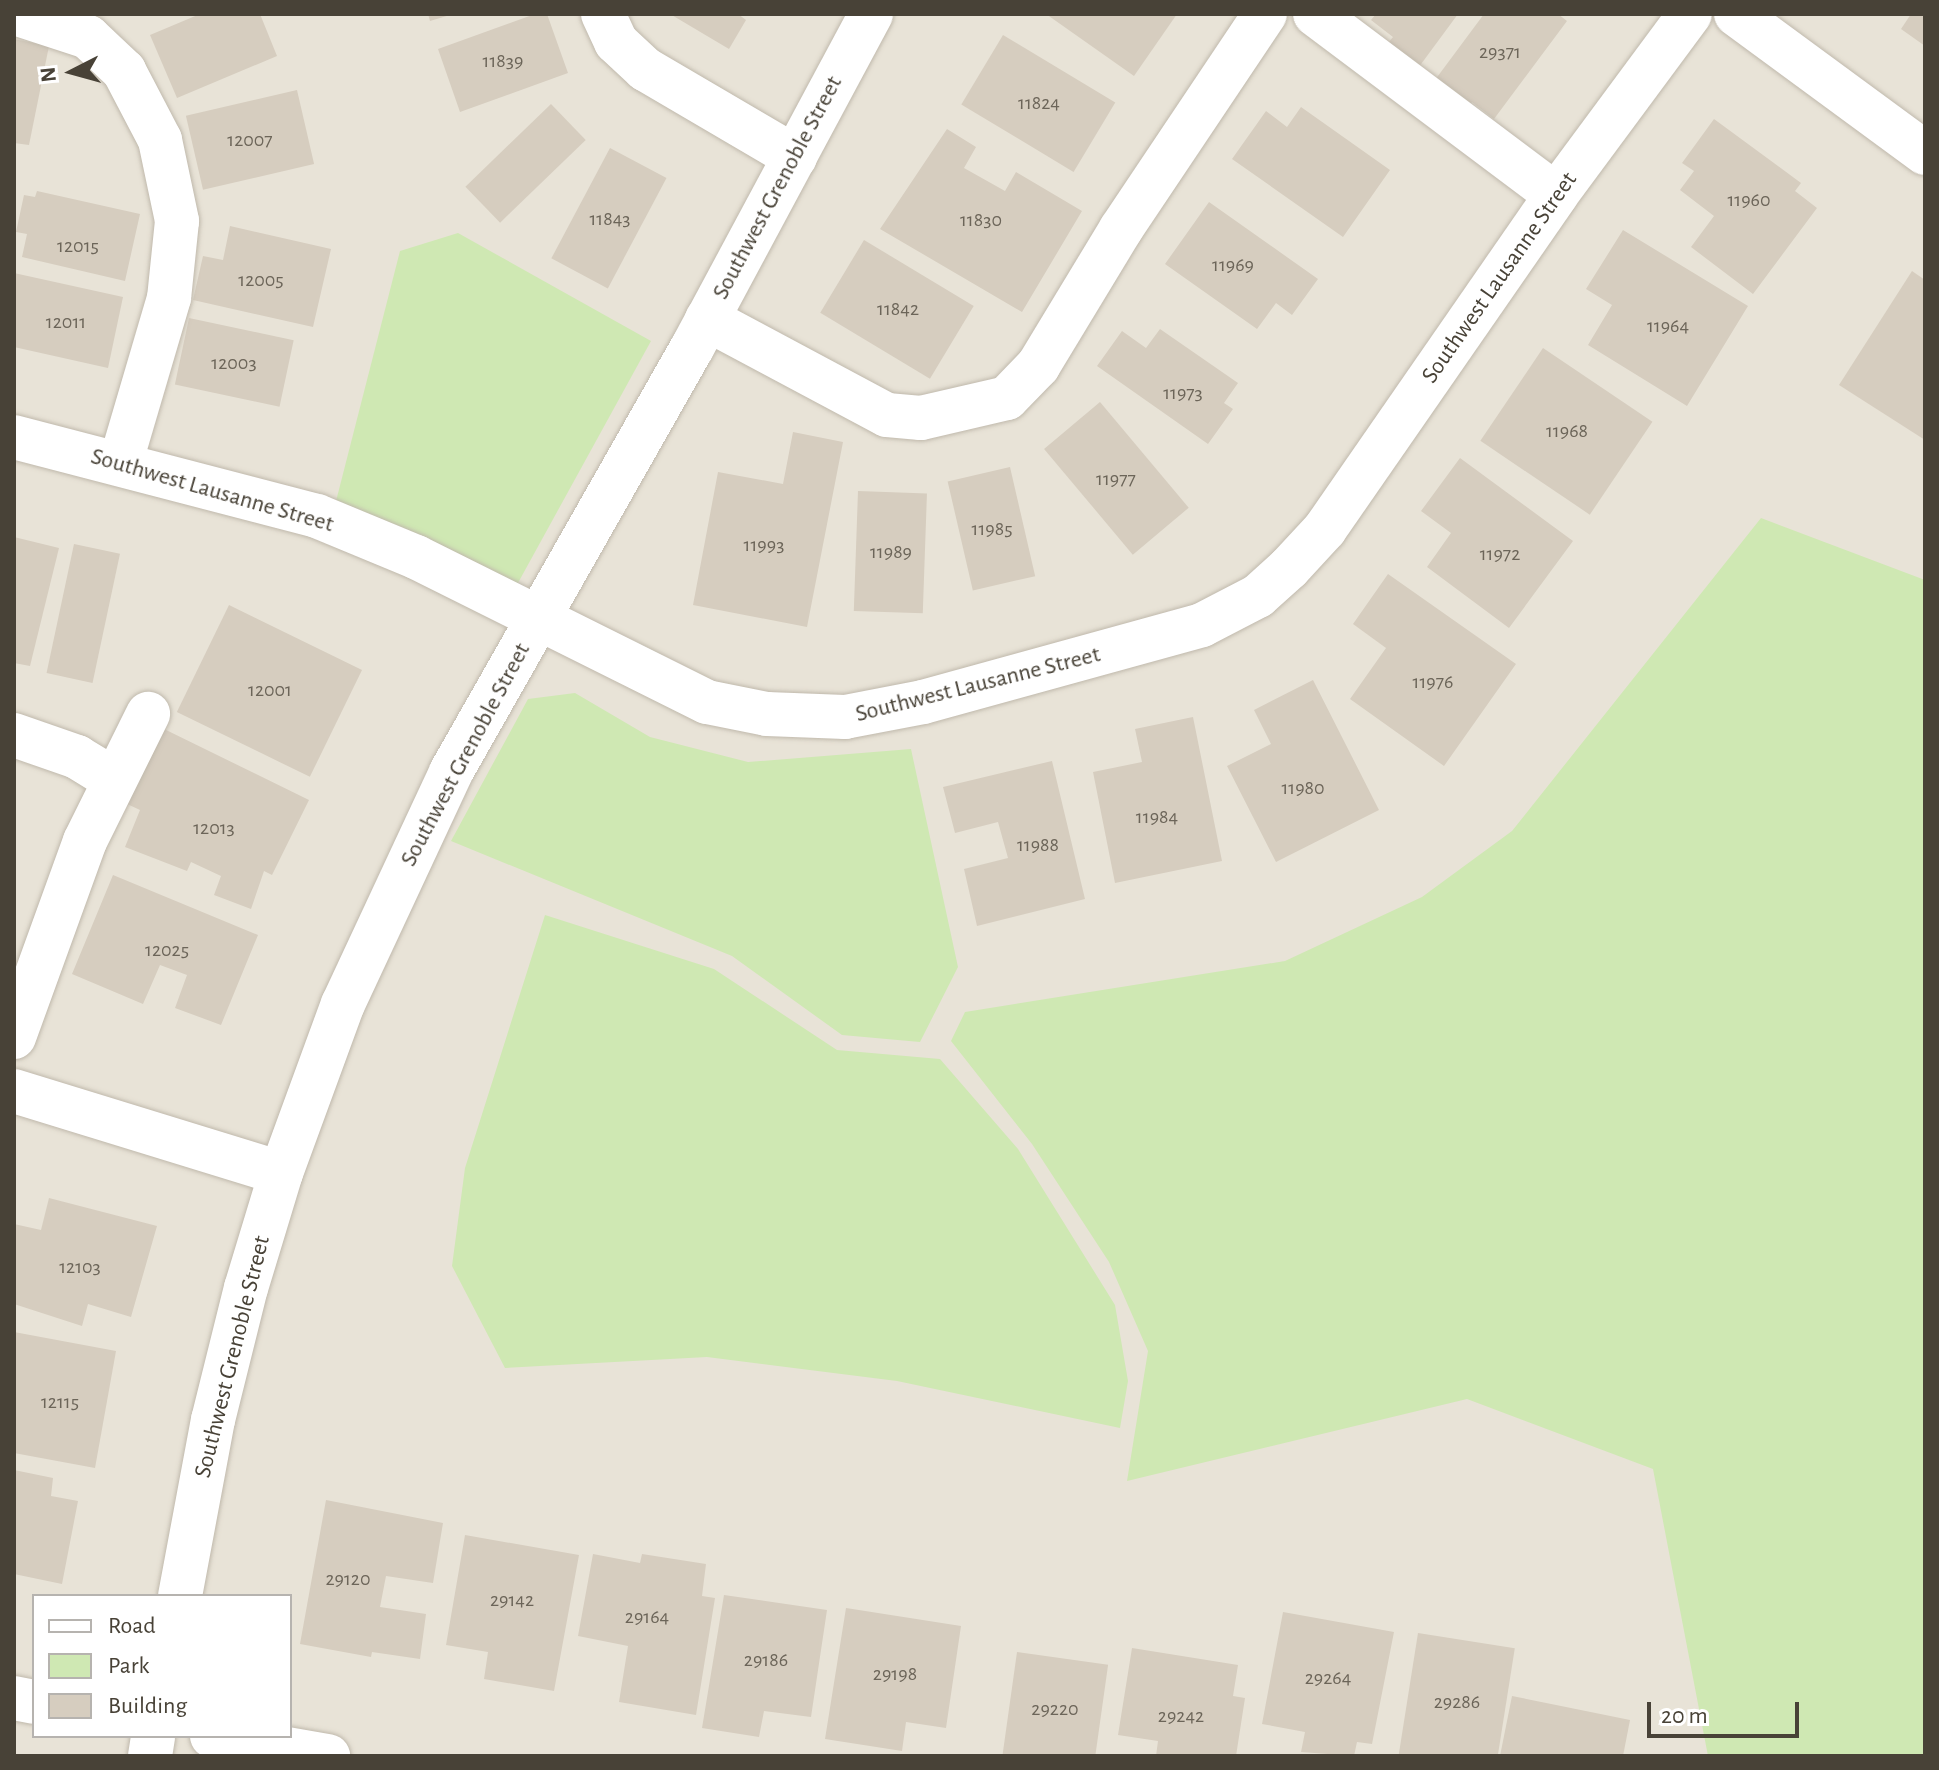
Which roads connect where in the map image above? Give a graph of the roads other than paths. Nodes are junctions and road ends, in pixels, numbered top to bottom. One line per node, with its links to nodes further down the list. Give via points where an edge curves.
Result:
1 (18, 14): 13 (street, via 88,37 124,71 160,140 177,221 169,298)
2 (603, 14): 9 (street, via 616,42 645,69)
3 (871, 14): 9 (street, Southwest Grenoble Street)
4 (1265, 14): 11 (street, via 1121,229 1038,366 1007,398 921,418 887,415)
5 (1315, 14): 10 (street)
6 (1690, 14): 10 (street, Southwest Lausanne Street)
7 (1736, 14): 8 (street)
8 (1925, 153)
9 (795, 157): 11 (street, Southwest Grenoble Street)
10 (1556, 195): 14 (street, Southwest Lausanne Street, via 1325,529 1258,596 1202,625 938,698 845,717 767,714 707,702)
11 (707, 319): 14 (street, Southwest Grenoble Street)
12 (14, 437): 13 (street, Southwest Lausanne Street)
13 (120, 464): 14 (street, Southwest Lausanne Street, via 317,516 416,557)
14 (539, 619): 20 (street, Southwest Grenoble Street, via 451,772 402,873 343,1004)
15 (148, 714): 17 (street)
16 (14, 735): 17 (street, via 77,757)
17 (113, 779): 18 (street, via 79,854)
18 (14, 1037)
19 (14, 1091): 20 (street)
20 (281, 1173): 21 (street, Southwest Grenoble Street, via 213,1420)
21 (180, 1594)
22 (224, 1738): 23 (street)
23 (328, 1756)

